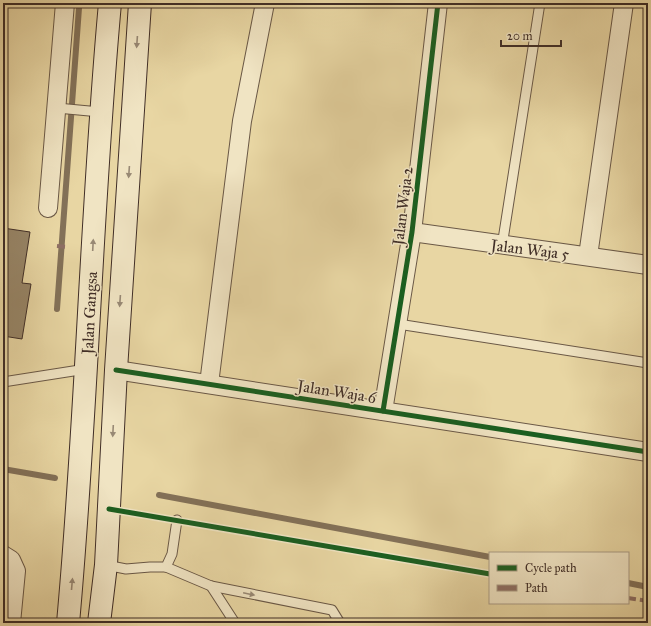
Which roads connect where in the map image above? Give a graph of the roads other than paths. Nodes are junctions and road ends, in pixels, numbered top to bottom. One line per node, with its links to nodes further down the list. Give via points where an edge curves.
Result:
1 (65, 3): 8 (street)
2 (110, 3): 9 (main road, Jalan Gangsa)
3 (140, 3): 18 (main road, Jalan Gangsa, one-way to 18)
4 (265, 3): 20 (street, via 242,121)
5 (438, 3): 11 (street, Jalan Waja 2)
6 (540, 3): 12 (lane)
7 (624, 3): 13 (street)
8 (62, 109): 9 (lane); 10 (street)
9 (96, 112): 17 (main road, Jalan Gangsa, one-way to 9)
10 (48, 208)
11 (412, 232): 12 (street, Jalan Waja 5); 15 (street, Jalan Waja 2)
12 (502, 246): 13 (street, Jalan Waja 5)
13 (588, 256): 14 (street, Jalan Waja 5)
14 (648, 265)
15 (398, 324): 16 (lane); 21 (street, Jalan Waja 2)
16 (648, 363)
17 (86, 369): 19 (lane); 29 (main road, Jalan Gangsa, one-way to 17)
18 (116, 370): 20 (street, Jalan Waja 6); 25 (main road, Jalan Gangsa, one-way to 25)
19 (3, 382)
20 (209, 384): 21 (street, Jalan Waja 6)
21 (383, 411): 22 (street, Jalan Waja 6)
22 (648, 450)
23 (177, 520): 26 (lane, via 172,554)
24 (3, 555): 28 (street, via 11,560 16,571)
25 (106, 565): 26 (lane, via 126,570); 30 (main road, Jalan Gangsa)
26 (166, 567): 27 (lane)
27 (211, 586): 31 (lane); 32 (lane, one-way to 32, via 332,610)
28 (12, 623)
29 (68, 623)
30 (99, 623)
31 (235, 623)
32 (340, 623)

